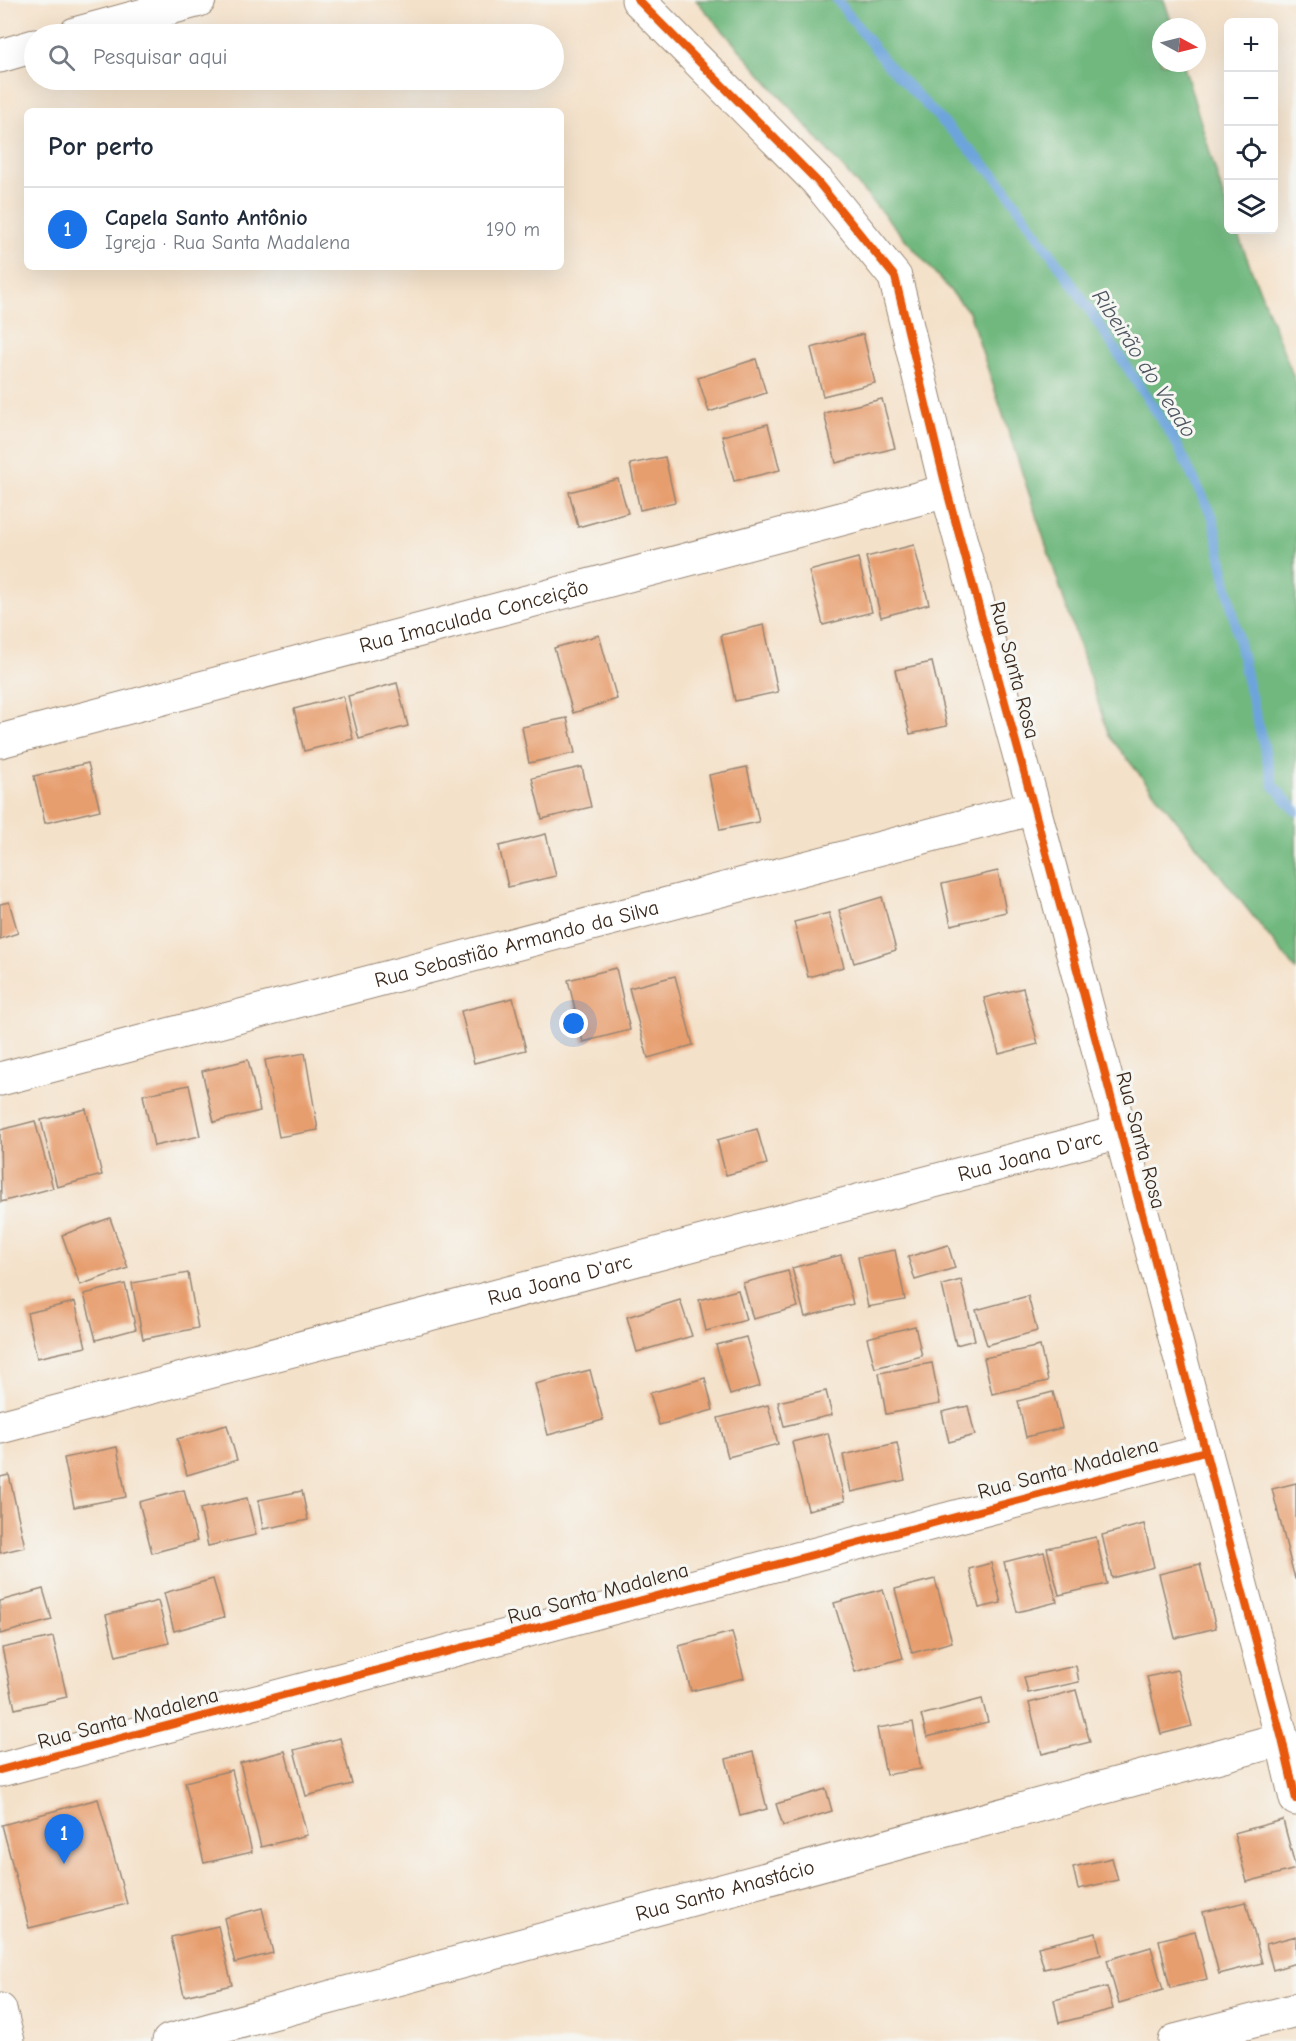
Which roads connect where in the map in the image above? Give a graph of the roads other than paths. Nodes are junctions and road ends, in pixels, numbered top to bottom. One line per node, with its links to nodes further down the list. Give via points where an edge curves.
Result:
1 (199, 0): 3 (street)
2 (638, 0): 6 (street, Rua Santa Rosa, via 817,181 895,277)
3 (111, 24)
4 (24, 49): 5 (street)
5 (0, 56)
6 (947, 491): 7 (street, Rua Imaculada Conceição); 8 (street, Rua Santa Rosa)
7 (0, 741)
8 (1034, 808): 9 (street, Rua Sebastião Armando da Silva); 10 (street, Rua Santa Rosa)
9 (0, 1078)
10 (1120, 1132): 11 (street, Rua Joana D'arc); 12 (street, Rua Santa Rosa)
11 (0, 1427)
12 (1205, 1450): 13 (street, Rua Santa Rosa); 14 (street, Rua Santa Madalena)
13 (1282, 1739): 15 (street, Rua Santa Rosa); 19 (street, Rua Santo Anastácio)
14 (0, 1770)
15 (1296, 1799)
16 (0, 2010): 18 (street)
17 (1296, 2010): 20 (street)
18 (9, 2041)
19 (170, 2041)
20 (1175, 2041)

